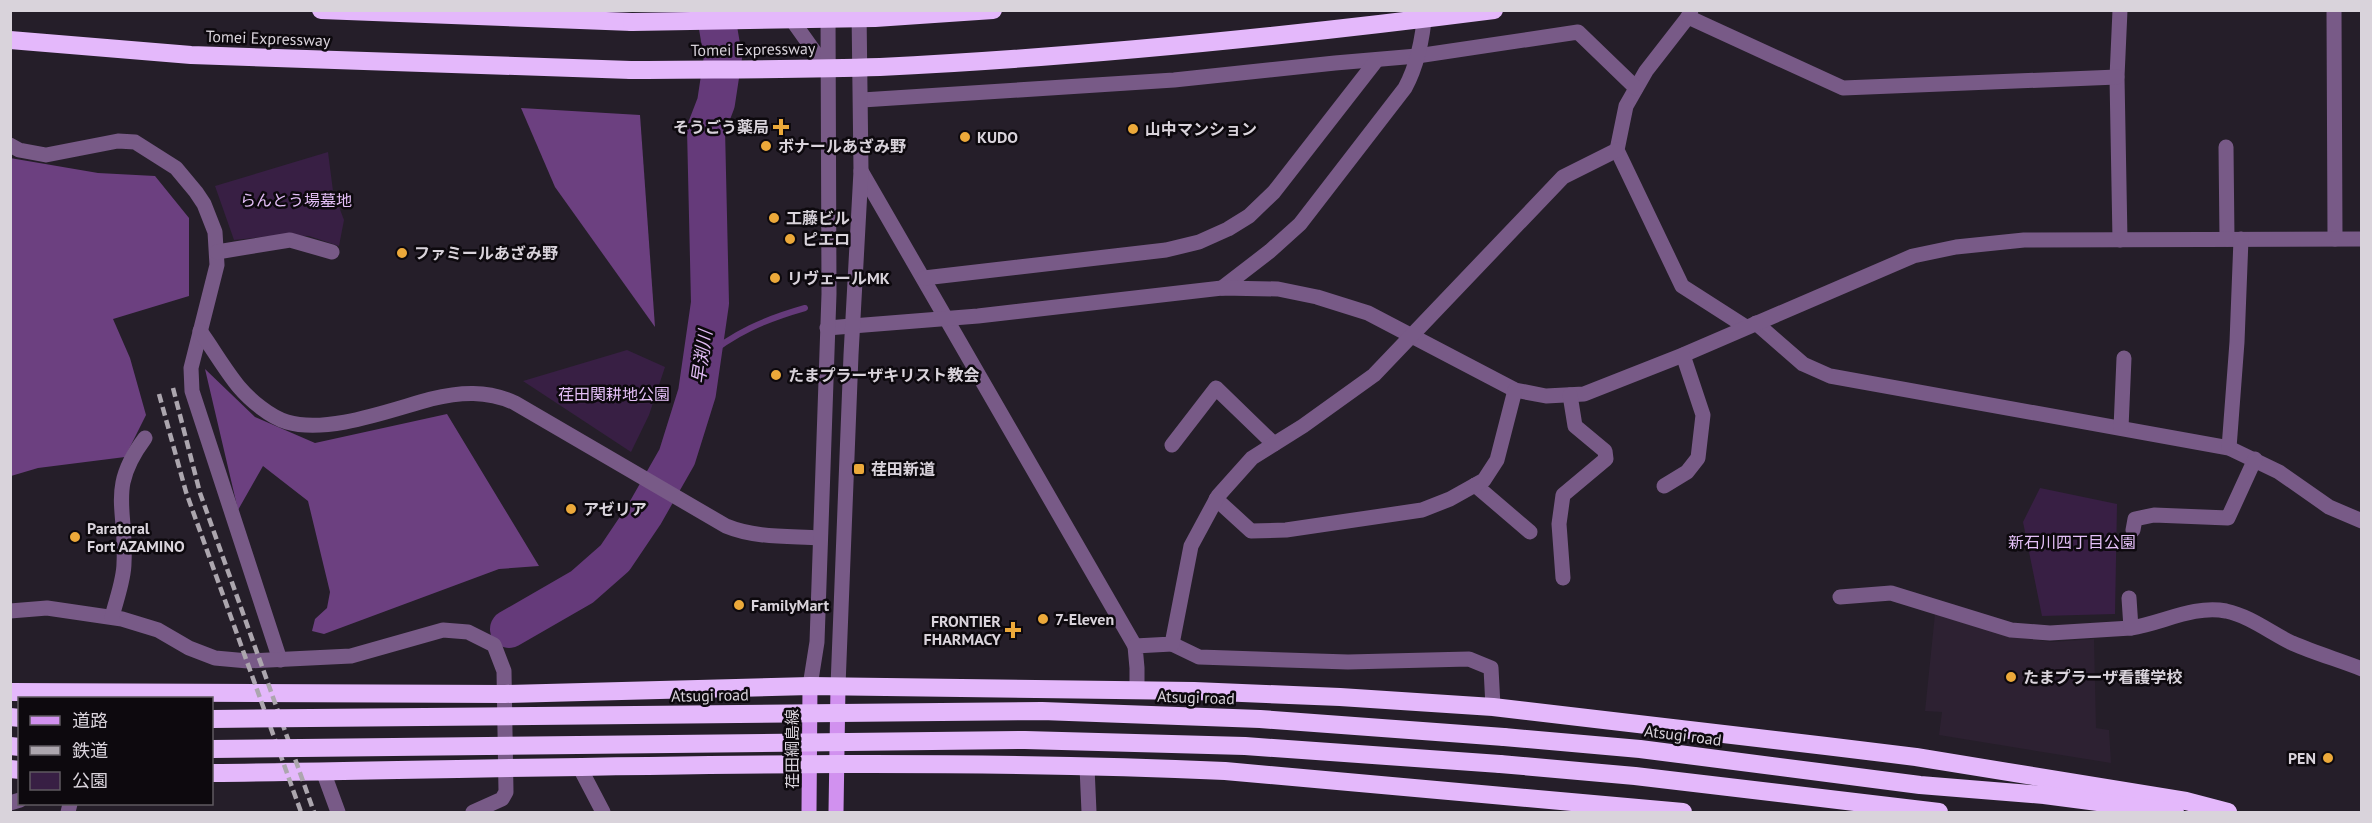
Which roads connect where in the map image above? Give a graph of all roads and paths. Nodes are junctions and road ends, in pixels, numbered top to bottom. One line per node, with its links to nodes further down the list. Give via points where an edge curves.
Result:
1 (321, 10): 5 (highway, Tomei Expressway, bridge, via 632,22 875,18)
2 (785, 10): 14 (street)
3 (828, 10): 14 (street)
4 (859, 10): 17 (street)
5 (993, 10)
6 (1425, 10): 12 (street)
7 (1494, 10): 11 (highway, Tomei Expressway, bridge, via 1087,54 878,67 631,70 191,55)
8 (2120, 10): 15 (street)
9 (2334, 10): 23 (street)
10 (1690, 14): 15 (street, via 1843,88); 16 (street)
11 (10, 40)
12 (1417, 56): 13 (street); 16 (street, via 1578,32); 29 (street, via 1405,88 1300,224)
13 (1376, 61): 17 (street, via 1174,80); 28 (street, via 1274,192 1249,216 1228,229 1199,242 1166,250)
14 (829, 72): 33 (street)
15 (2117, 77): 25 (street)
16 (1636, 88): 20 (street, via 1626,106)
17 (862, 100): 21 (street)
18 (10, 145): 26 (street, via 46,155 118,141 135,142 176,168 196,192 215,232)
19 (2226, 147): 22 (street)
20 (1617, 150): 32 (street, via 1682,286); 35 (street, via 1563,177)
21 (861, 171): 28 (street); 31 (street)
22 (2234, 239): 23 (street); 25 (street); 44 (street, via 2237,342)
23 (2335, 239): 24 (street)
24 (2361, 239)
25 (2120, 240): 32 (street, via 2024,240 1913,256)
26 (217, 252): 27 (street, via 290,240); 34 (street, via 214,283)
27 (332, 252)
28 (924, 278): 30 (street)
29 (1222, 288): 30 (street); 35 (street, via 1278,289 1317,297 1368,313)
30 (947, 318): 31 (street); 60 (street)
31 (854, 325): 33 (street); 64 (street)
32 (1751, 325): 36 (street); 40 (street, via 1803,364 1830,376)
33 (827, 328): 52 (street)
34 (200, 331): 52 (street, via 240,388 286,422 316,426 445,396 490,394 515,403 742,533); 61 (street, via 190,368 192,391)
35 (1410, 337): 38 (street); 42 (street, via 1374,375)
36 (1683, 355): 39 (street, via 1584,394); 47 (street, via 1703,415 1698,458 1688,472)
37 (2124, 358): 40 (street)
38 (1515, 390): 39 (street, via 1546,396); 46 (street, via 1497,460 1484,480)
39 (1570, 395): 53 (street, via 1575,426 1605,451 1606,459 1563,495 1559,524)
40 (2121, 428): 44 (street)
41 (145, 438): 57 (street, via 130,458 123,478 120,504 124,563)
42 (1274, 444): 43 (street, via 1216,388); 48 (street, via 1252,459)
43 (1172, 445)
44 (2229, 448): 45 (street)
45 (2255, 459): 49 (street, via 2329,507); 50 (street, via 2228,518 2154,515 2135,519)
46 (1475, 485): 48 (street, via 1422,510 1286,530 1251,531); 51 (street)
47 (1664, 486)
48 (1216, 499): 59 (street, via 1191,546)
49 (2361, 521)
50 (2133, 530)
51 (1530, 532)
52 (820, 538): 63 (street, via 817,642)
53 (1563, 578)
54 (1840, 597): 58 (street, via 1891,593 2011,630 2050,633)
55 (2129, 598): 58 (street)
56 (10, 611): 57 (street, via 47,608)
57 (112, 617): 61 (street, via 158,630 215,658)
58 (2131, 628): 62 (street, via 2183,613 2225,611 2292,643)
59 (1172, 644): 60 (street); 68 (street, via 1199,657 1348,662 1469,659 1491,668)
60 (1135, 646): 65 (street)
61 (280, 660): 67 (street, via 351,656 443,630 468,632 494,645 504,671)
62 (2361, 669)
63 (810, 686): 64 (highway); 67 (highway); 71 (main road, 荏田綱島線)
64 (838, 686): 65 (highway); 72 (main road)
65 (1137, 690): 68 (highway)
66 (10, 692): 67 (highway)
67 (506, 694): 75 (street)
68 (1493, 707): 87 (highway, via 1916,757 2186,801)
69 (213, 719): 86 (highway, Atsugi road, bridge, via 1042,711 1260,719 1640,749)
70 (213, 749): 85 (highway, bridge, via 1025,740 1245,746 1590,772)
71 (811, 765): 72 (highway); 74 (highway); 81 (main road, 荏田綱島線)
72 (838, 765): 73 (highway); 82 (main road)
73 (1087, 766): 83 (street); 84 (highway, via 1225,771)
74 (580, 768): 75 (highway); 80 (street)
75 (507, 769): 76 (highway); 79 (street, via 502,799)
76 (323, 771): 77 (highway); 78 (street)
77 (213, 773)
78 (338, 813)
79 (473, 813)
80 (603, 813)
81 (809, 813)
82 (836, 813)
83 (1089, 813)
84 (1683, 813)
85 (1939, 813)
86 (2175, 813)
87 (2228, 813)

